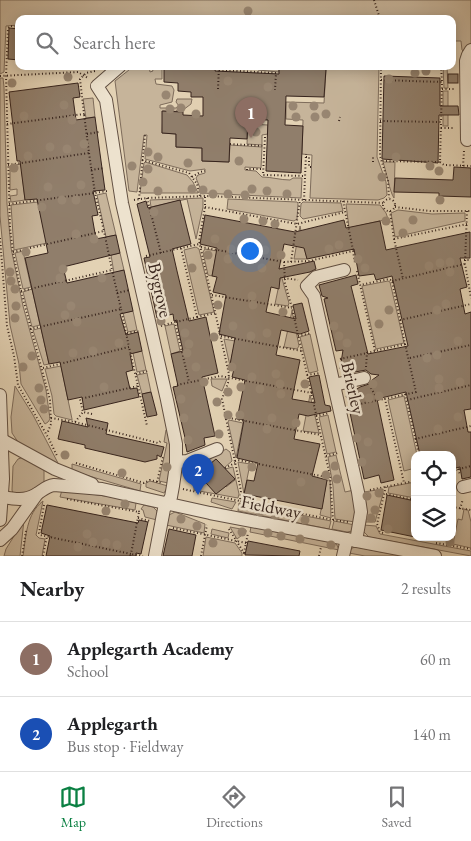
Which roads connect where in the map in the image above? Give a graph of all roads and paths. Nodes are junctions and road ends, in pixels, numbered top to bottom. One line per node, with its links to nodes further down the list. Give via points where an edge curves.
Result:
1 (374, 0): 2 (path)
2 (379, 15)
3 (15, 26): 11 (path, via 8,28)
4 (471, 50): 25 (street, via 466,61)
5 (115, 70): 14 (street)
6 (219, 70): 15 (path); 16 (path, via 276,73)
7 (381, 70): 12 (path)
8 (441, 70): 13 (path)
9 (83, 74): 11 (path); 14 (path); 17 (path, via 80,82)
10 (0, 76): 11 (path)
11 (6, 76): 22 (path)
12 (381, 80): 13 (path); 20 (path)
13 (442, 82): 21 (path)
14 (97, 86): 51 (street, Bygrove, via 106,100)
15 (218, 89)
16 (275, 90)
17 (84, 114): 22 (path); 28 (path)
18 (340, 117): 19 (path)
19 (339, 121)
20 (380, 121): 21 (path); 31 (path)
21 (441, 122): 33 (path)
22 (6, 124): 34 (path)
23 (145, 135): 30 (path)
24 (265, 137): 27 (path)
25 (468, 140)
26 (230, 144): 27 (path)
27 (264, 146): 37 (path)
28 (89, 153): 34 (path); 42 (path)
29 (373, 156): 32 (path)
30 (142, 160): 41 (path, via 186,172); 47 (path)
31 (380, 161): 33 (path); 46 (path, via 388,181)
32 (372, 162)
33 (440, 162): 35 (path)
34 (8, 164): 53 (path)
35 (471, 166)
36 (311, 167): 40 (path, via 310,157 306,155)
37 (263, 169): 38 (path); 40 (path, via 263,174)
38 (247, 170)
39 (205, 171): 41 (path)
40 (305, 176): 49 (path)
41 (192, 177): 43 (path)
42 (95, 193): 53 (path); 62 (path)
43 (200, 196): 44 (path); 45 (path)
44 (205, 196): 48 (path); 54 (path)
45 (147, 198): 47 (path); 69 (path)
46 (389, 198): 52 (path); 55 (path, via 395,202)
47 (139, 199): 51 (path)
48 (300, 200): 49 (path); 60 (path)
49 (304, 200): 50 (path)
50 (343, 201): 52 (path); 59 (path)
51 (122, 203): 70 (street, Bygrove)
52 (382, 203): 56 (path, via 384,209)
53 (9, 204): 68 (path)
54 (205, 207): 60 (path); 65 (path)
55 (395, 207): 56 (path); 57 (path)
56 (390, 211): 64 (path)
57 (467, 211): 58 (path); 61 (path)
58 (471, 211)
59 (345, 212): 60 (path); 67 (path)
60 (297, 224): 74 (path)
61 (467, 224): 64 (path); 71 (path)
62 (104, 231): 68 (path); 76 (path)
63 (0, 238): 125 (path, via 6,317 16,377)
64 (394, 239): 78 (path)
65 (200, 245): 66 (path); 73 (path); 83 (path)
66 (181, 248): 69 (path); 89 (path)
67 (353, 251): 74 (path); 80 (path)
68 (13, 252): 82 (path)
69 (161, 253): 70 (path)
70 (135, 259): 92 (street, Bygrove)
71 (464, 260): 72 (path); 75 (path)
72 (471, 260)
73 (284, 262): 74 (path); 86 (path, via 285,283)
74 (291, 262)
75 (464, 264): 78 (path); 81 (path)
76 (112, 270): 82 (path); 87 (path)
77 (344, 270): 101 (street, Brierley, via 316,277 307,286 314,296)
78 (403, 279): 79 (path)
79 (392, 281): 80 (path); 90 (path)
80 (360, 285): 95 (path, via 375,351)
81 (470, 290): 84 (path)
82 (21, 291): 93 (path)
83 (212, 295): 86 (path); 88 (path)
84 (471, 298)
85 (471, 304): 90 (path)
86 (292, 308): 98 (path)
87 (121, 309): 93 (path); 97 (path)
88 (216, 313): 89 (path); 94 (path)
89 (197, 317): 91 (path)
90 (400, 320): 95 (path)
91 (175, 322): 92 (path); 105 (path)
92 (151, 328): 109 (street, Bygrove)
93 (30, 329): 102 (path)
94 (221, 336): 98 (path); 103 (path)
95 (405, 344): 100 (path)
96 (471, 344): 100 (path)
97 (130, 346): 102 (path); 108 (path)
98 (302, 351): 111 (path)
99 (368, 353): 101 (path)
100 (409, 358): 110 (path)
101 (329, 361): 106 (street, Brierley)
102 (43, 368): 120 (path)
103 (229, 378): 105 (path, via 220,376); 111 (path); 121 (path, via 222,396)
104 (364, 378): 106 (street)
105 (189, 382): 109 (path)
106 (334, 384): 117 (street, Brierley)
107 (471, 385): 114 (path)
108 (138, 386): 118 (path, via 80,399); 123 (path)
109 (164, 388): 135 (street, Bygrove, via 175,436)
110 (416, 392): 112 (path); 114 (path)
111 (312, 393): 126 (path)
112 (406, 394): 116 (path); 143 (path, via 385,399)
113 (0, 395): 128 (street)
114 (417, 397): 116 (path)
115 (378, 400): 117 (path)
116 (407, 400): 127 (path)
117 (340, 409): 147 (street, Brierley)
118 (83, 412): 119 (path); 122 (path)
119 (92, 414)
120 (52, 418): 122 (path); 125 (path)
121 (225, 419): 126 (path); 136 (path)
122 (75, 422): 129 (path)
123 (147, 426)
124 (471, 426): 127 (path)
125 (47, 434): 133 (path)
126 (321, 435): 140 (path)
127 (415, 439): 131 (path)
128 (2, 440): 146 (street, Fieldway, via 55,469); 150 (street)
129 (164, 444)
130 (217, 449): 135 (street)
131 (418, 451)
132 (163, 455): 142 (path)
133 (60, 460)
134 (73, 462): 142 (path, via 144,483 150,480)
135 (176, 462): 144 (street, Bygrove)
136 (234, 462): 138 (path); 140 (path, via 238,460); 154 (path, via 241,491)
137 (471, 466): 139 (path)
138 (225, 468)
139 (456, 470)
140 (330, 476): 154 (path, via 333,520)
141 (411, 481): 143 (path)
142 (157, 482): 144 (path)
143 (404, 483): 145 (path)
144 (173, 486): 154 (path); 155 (street, Bygrove)
145 (386, 486): 147 (path); 148 (path)
146 (102, 489): 149 (street, Fieldway, via 54,485 46,487); 152 (street, Fieldway)
147 (358, 492): 168 (street, Brierley, via 361,512)
148 (386, 494): 153 (path); 164 (path, via 377,524 380,532)
149 (41, 496): 150 (street, Fieldway, via 26,499); 166 (path, via 39,533); 167 (street)
150 (2, 497): 161 (street)
151 (62, 498): 158 (path)
152 (142, 498): 155 (street, Fieldway); 158 (path)
153 (411, 499)
154 (240, 501)
155 (168, 503): 159 (street, Fieldway); 162 (street, Bygrove)
156 (456, 508): 157 (path)
157 (471, 510)
158 (139, 512): 175 (path)
159 (210, 513): 160 (street, Fieldway); 165 (path)
160 (230, 517): 168 (street, Fieldway); 169 (path, via 229,530)
161 (0, 520)
162 (161, 526): 165 (path); 178 (street, Bygrove)
163 (248, 533): 171 (path)
164 (389, 534)
165 (206, 535): 169 (path); 179 (path)
166 (48, 536): 175 (path); 176 (path)
167 (0, 540)
168 (351, 540): 181 (street, Brierley); 182 (street, Fieldway)
169 (236, 541): 171 (path); 174 (path)
170 (435, 542): 173 (path)
171 (246, 543): 174 (path)
172 (321, 547): 180 (path)
173 (471, 549)
174 (244, 554)
175 (130, 555): 177 (path)
176 (43, 556)
177 (143, 556)
178 (155, 556)
179 (201, 556)
180 (319, 556)
181 (343, 556)
182 (435, 556)

